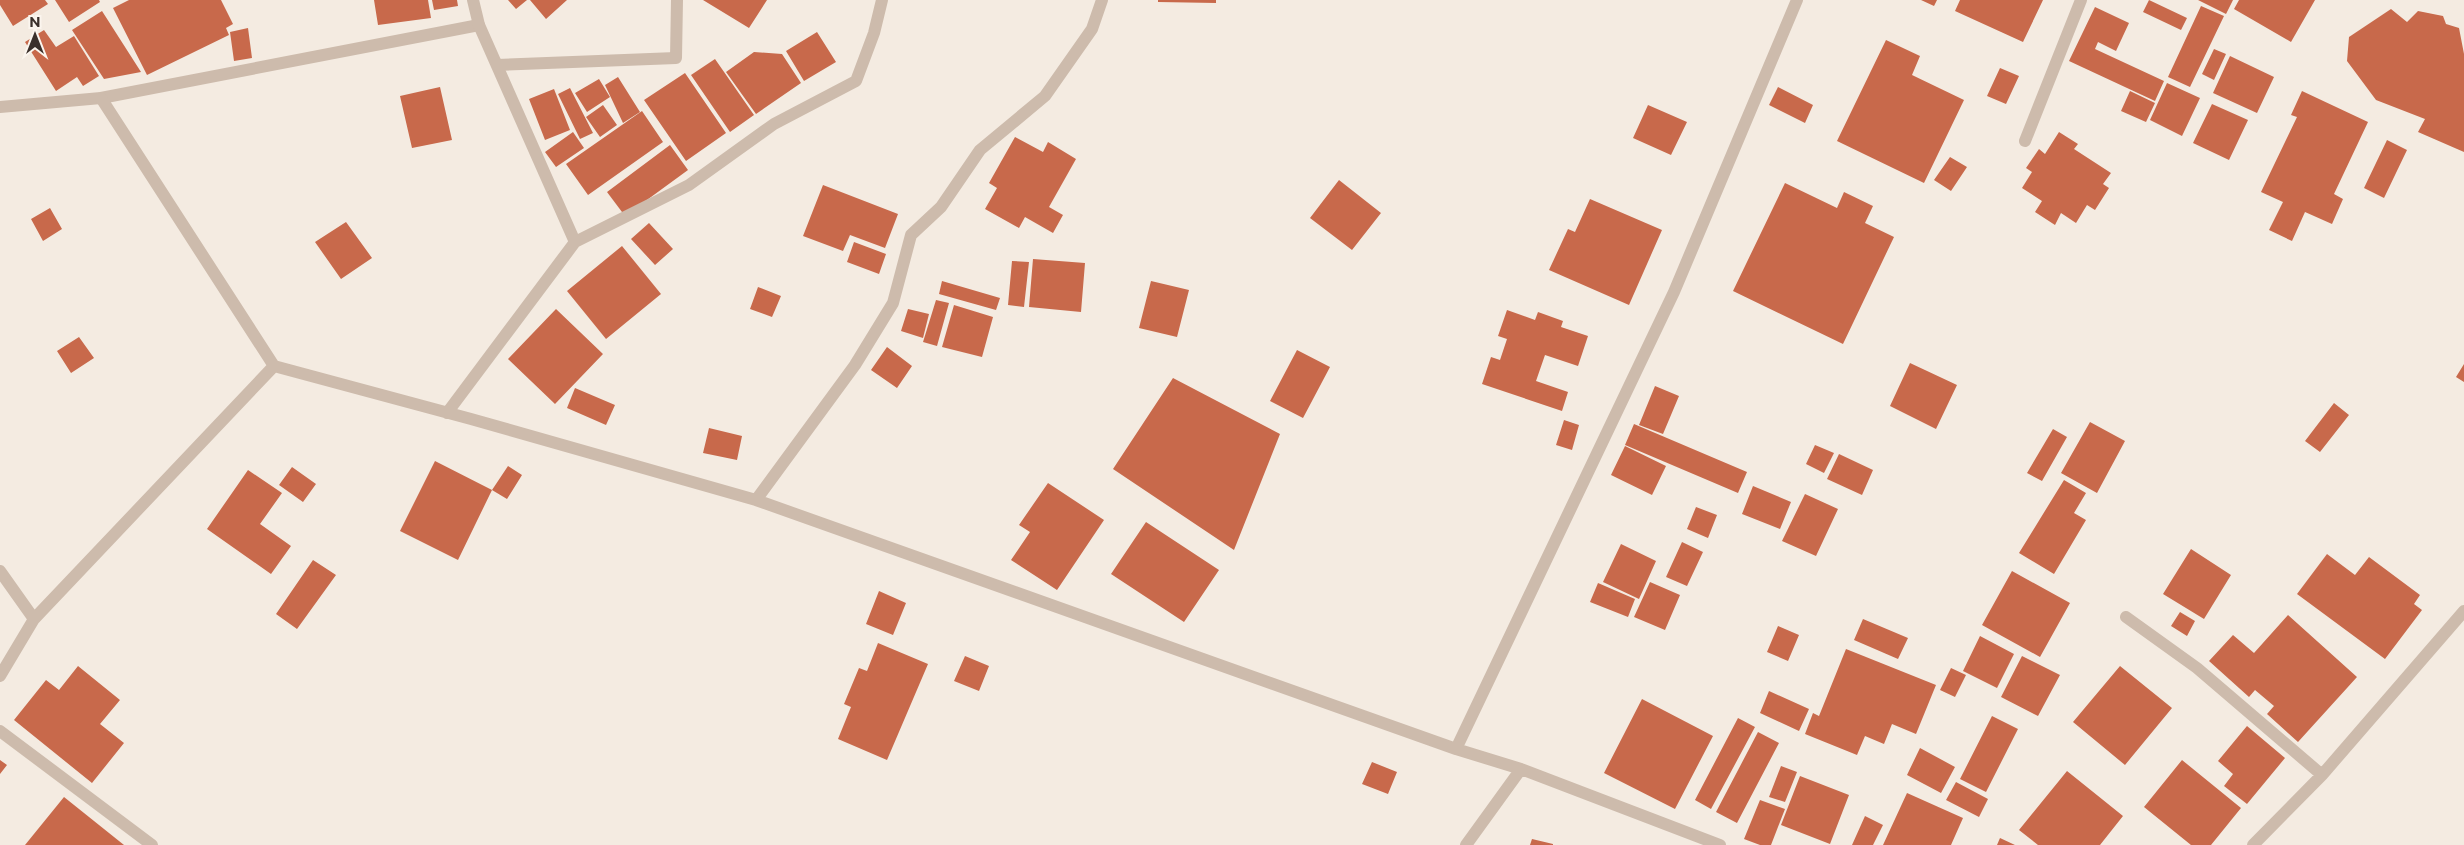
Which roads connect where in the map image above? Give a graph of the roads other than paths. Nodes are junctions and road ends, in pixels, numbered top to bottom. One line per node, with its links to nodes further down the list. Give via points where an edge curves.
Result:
1 (473, 0): 7 (street)
2 (677, 0): 8 (street, via 676,58)
3 (882, 0): 12 (street, via 856,81 774,124 689,185)
4 (1102, 0): 15 (street, via 1092,29 1045,96 980,150 941,207 911,235 893,303 855,365)
5 (1797, 0): 22 (street, via 1674,292)
6 (2081, 0): 11 (street)
7 (479, 24): 8 (street); 9 (street)
8 (497, 64): 12 (street)
9 (101, 98): 10 (street); 13 (street)
10 (0, 107)
11 (2025, 142)
12 (575, 242): 14 (street)
13 (274, 366): 14 (street); 19 (street)
14 (447, 413): 15 (street)
15 (756, 500): 22 (street)
16 (0, 571): 19 (street)
17 (2464, 611): 24 (street)
18 (2126, 617): 24 (street, via 2197,668)
19 (34, 619): 20 (street)
20 (0, 676)
21 (0, 731): 25 (street)
22 (1456, 749): 23 (street)
23 (1521, 769): 26 (street); 27 (street)
24 (2322, 775): 28 (street)
25 (152, 845)
26 (1466, 845)
27 (1720, 845)
28 (2253, 845)

